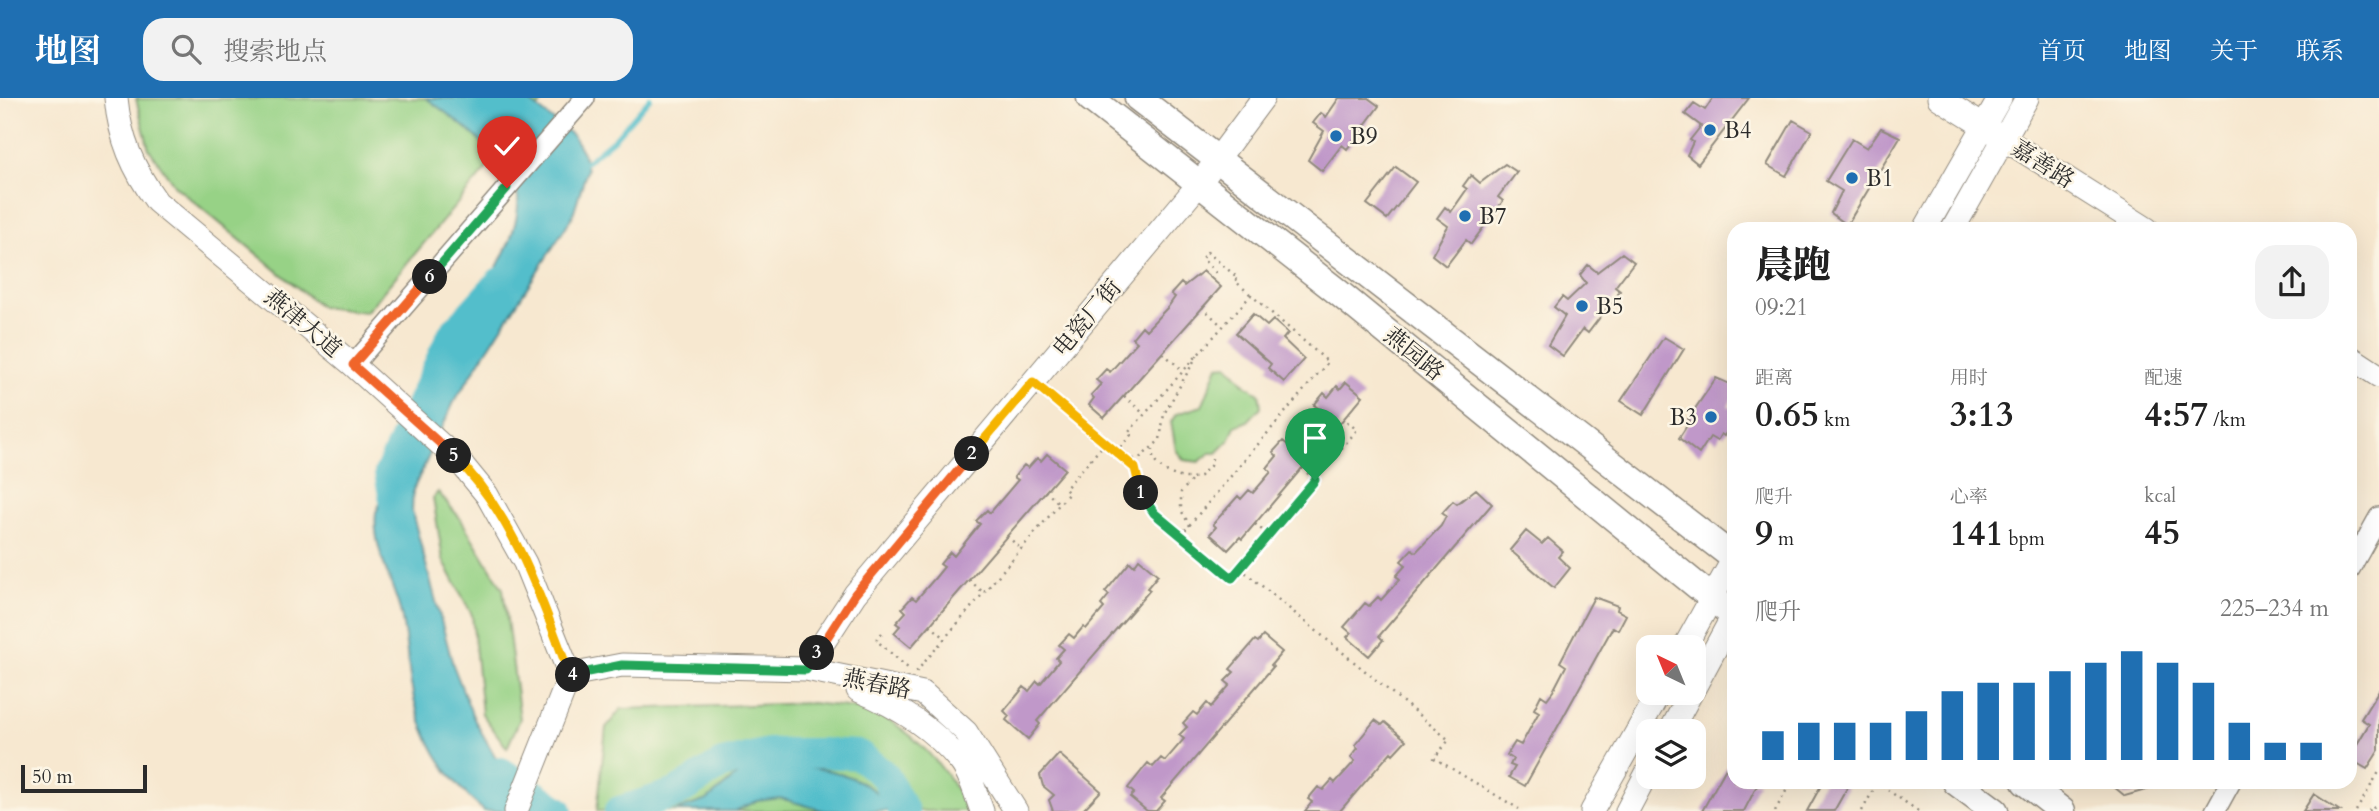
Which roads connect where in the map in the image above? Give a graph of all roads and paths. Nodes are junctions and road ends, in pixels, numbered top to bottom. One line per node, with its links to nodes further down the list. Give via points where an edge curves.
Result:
1 (116, 98): 22 (street, 燕津大道, via 119,131 136,172 158,202)
2 (585, 98): 22 (street)
3 (1090, 98): 11 (main road, 燕园路)
4 (1138, 98): 10 (main road, 燕园路)
5 (1264, 98): 10 (street, 电瓷厂街)
6 (1939, 98): 9 (street, 嘉善路)
7 (2000, 98): 9 (street)
8 (2027, 98): 9 (street)
9 (1995, 133): 12 (street); 13 (street); 14 (street, 嘉善路)
10 (1217, 159): 11 (street, 电瓷厂街); 46 (main road, 燕园路)
11 (1199, 184): 25 (street, 电瓷厂街); 52 (main road, 燕园路)
12 (1930, 222)
13 (1956, 222)
14 (2136, 222)
15 (1216, 273): 16 (path, via 1202,258 1207,252)
16 (1251, 295): 18 (path); 41 (path, via 1328,362)
17 (1202, 307): 18 (path)
18 (1221, 325): 19 (path)
19 (1200, 349): 23 (path); 30 (path, via 1164,414 1160,440)
20 (1163, 353): 23 (path)
21 (2357, 362): 24 (street)
22 (353, 365): 61 (street, 燕津大道, via 460,462 493,506 525,563)
23 (1182, 370): 27 (path)
24 (2379, 376)
25 (1033, 382): 29 (path); 60 (street, 电瓷厂街, via 855,594)
26 (1124, 396): 27 (path)
27 (1144, 414): 31 (path)
28 (1344, 419): 36 (path, via 1357,430)
29 (1105, 443): 31 (path); 38 (path, via 1065,489 1069,493)
30 (1153, 449): 33 (path); 35 (path, via 1153,460 1168,474)
31 (1116, 452): 33 (path)
32 (1213, 455): 35 (path, via 1210,466)
33 (1126, 461): 44 (path, via 1135,468 1142,496 1154,513)
34 (1302, 468): 36 (path)
35 (1194, 479): 41 (path, via 1181,492 1181,510)
36 (1315, 480): 42 (path)
37 (1045, 491): 38 (path)
38 (1060, 504): 45 (path)
39 (2379, 517): 47 (street)
40 (1255, 524): 42 (path)
41 (1190, 526): 44 (path)
42 (1268, 535): 48 (path)
43 (1007, 536): 45 (path)
44 (1180, 536): 48 (path, via 1232,578)
45 (1021, 549): 51 (path)
46 (1727, 553)
47 (2357, 556)
48 (1240, 568): 71 (path, via 1448,740 1434,758)
49 (1727, 571): 52 (street)
50 (969, 580): 51 (path)
51 (984, 593): 58 (path)
52 (1712, 598): 53 (main road, 燕园路); 57 (street)
53 (1727, 610)
54 (930, 625): 58 (path)
55 (1727, 628): 59 (street)
56 (882, 633): 58 (path, via 876,640 915,674)
57 (1691, 635)
58 (945, 638)
59 (1706, 666)
60 (806, 670): 61 (street, 燕春路, via 622,665); 73 (street, 燕春路, via 886,702 921,723 962,762); 74 (street, 燕春路, via 923,693 966,732)
61 (570, 676): 72 (street)
62 (1652, 705): 75 (street)
63 (2379, 772): 83 (path)
64 (1639, 789): 76 (street)
65 (1787, 789): 77 (path)
66 (1874, 789): 78 (path)
67 (1886, 789): 79 (path)
68 (1965, 789): 80 (main road)
69 (2034, 789): 81 (main road)
70 (2227, 789): 82 (street)
71 (1519, 809)
72 (516, 811)
73 (982, 811)
74 (1016, 811)
75 (1592, 811)
76 (1627, 811)
77 (1775, 811)
78 (1862, 811)
79 (1918, 811)
80 (1995, 811)
81 (2062, 811)
82 (2215, 811)
83 (2356, 811)
84 (2369, 811): 85 (path, via 2372,806)
85 (2377, 811)

